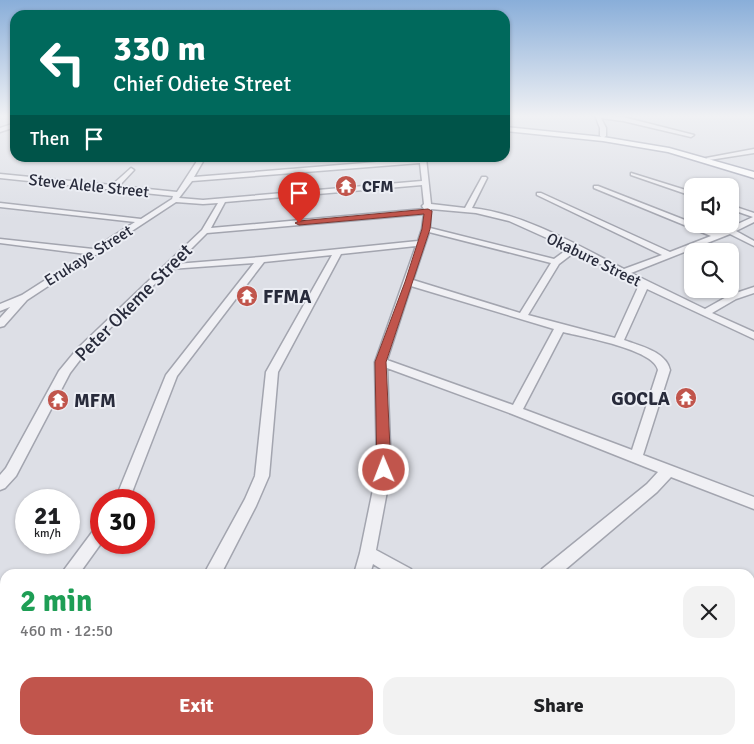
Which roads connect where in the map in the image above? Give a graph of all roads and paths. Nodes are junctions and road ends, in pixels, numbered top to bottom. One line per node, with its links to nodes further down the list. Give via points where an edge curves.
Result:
1 (667, 150): 11 (main road)
2 (676, 150): 4 (main road)
3 (754, 151): 4 (street)
4 (709, 158): 11 (main road)
5 (200, 162): 15 (street, Erukaye Street)
6 (356, 162): 9 (street)
7 (390, 162): 9 (street)
8 (423, 162): 16 (street)
9 (356, 165): 15 (street)
10 (131, 170): 17 (street)
11 (754, 173)
12 (633, 174): 19 (street)
13 (0, 176): 17 (street, Steve Alele Street)
14 (484, 178): 25 (street)
15 (190, 179): 21 (street, Erukaye Street)
16 (425, 184): 22 (street, Steve Alele Street); 24 (street)
17 (114, 187): 21 (street, Steve Alele Street)
18 (596, 187): 34 (street)
19 (684, 191)
20 (539, 194): 41 (street)
21 (176, 197): 22 (street, Steve Alele Street, via 203,202); 28 (street, Erukaye Street)
22 (223, 200): 31 (street, Peter Okeme Street)
23 (0, 205): 28 (street)
24 (427, 209): 25 (street, Okabure Street); 30 (street); 31 (street, Okabure Street)
25 (467, 210): 38 (street, Okabure Street, via 511,219)
26 (739, 211): 27 (street)
27 (754, 217): 29 (street)
28 (142, 221): 39 (street, Erukaye Street)
29 (739, 226)
30 (426, 229): 36 (street); 43 (street)
31 (205, 231): 44 (street, Peter Okeme Street)
32 (724, 233): 34 (street)
33 (734, 233): 37 (street)
34 (718, 235): 41 (street)
35 (0, 241): 39 (street)
36 (421, 243): 40 (street); 46 (street)
37 (754, 244)
38 (575, 247): 43 (street); 45 (street, Okabure Street)
39 (94, 252): 49 (street, Erukaye Street)
40 (338, 252): 42 (street); 67 (street, via 272,372 262,476)
41 (670, 255): 45 (street)
42 (261, 260): 44 (street); 62 (street, via 172,375)
43 (556, 262): 52 (street)
44 (166, 267): 61 (street, Peter Okeme Street, via 65,371 11,472)
45 (623, 273): 47 (street, Okabure Street)
46 (409, 282): 52 (street); 57 (street)
47 (644, 284): 51 (street, Okabure Street); 56 (street)
48 (754, 290): 51 (street)
49 (25, 296): 50 (street, Erukaye Street); 53 (street)
50 (0, 308)
51 (705, 312): 55 (street, Okabure Street)
52 (524, 316): 54 (street)
53 (0, 324)
54 (560, 328): 56 (street); 58 (street)
55 (754, 336)
56 (618, 342): 59 (street, via 652,355 664,370)
57 (381, 362): 58 (street); 65 (street, via 384,470)
58 (516, 411): 59 (street)
59 (636, 457): 60 (street)
60 (668, 470): 63 (street); 70 (street, via 652,488)
61 (0, 484)
62 (126, 489)
63 (754, 503)
64 (90, 546): 66 (street)
65 (368, 553): 68 (street); 69 (street)
66 (73, 569)
67 (215, 569)
68 (363, 569)
69 (396, 569)
70 (554, 569)

